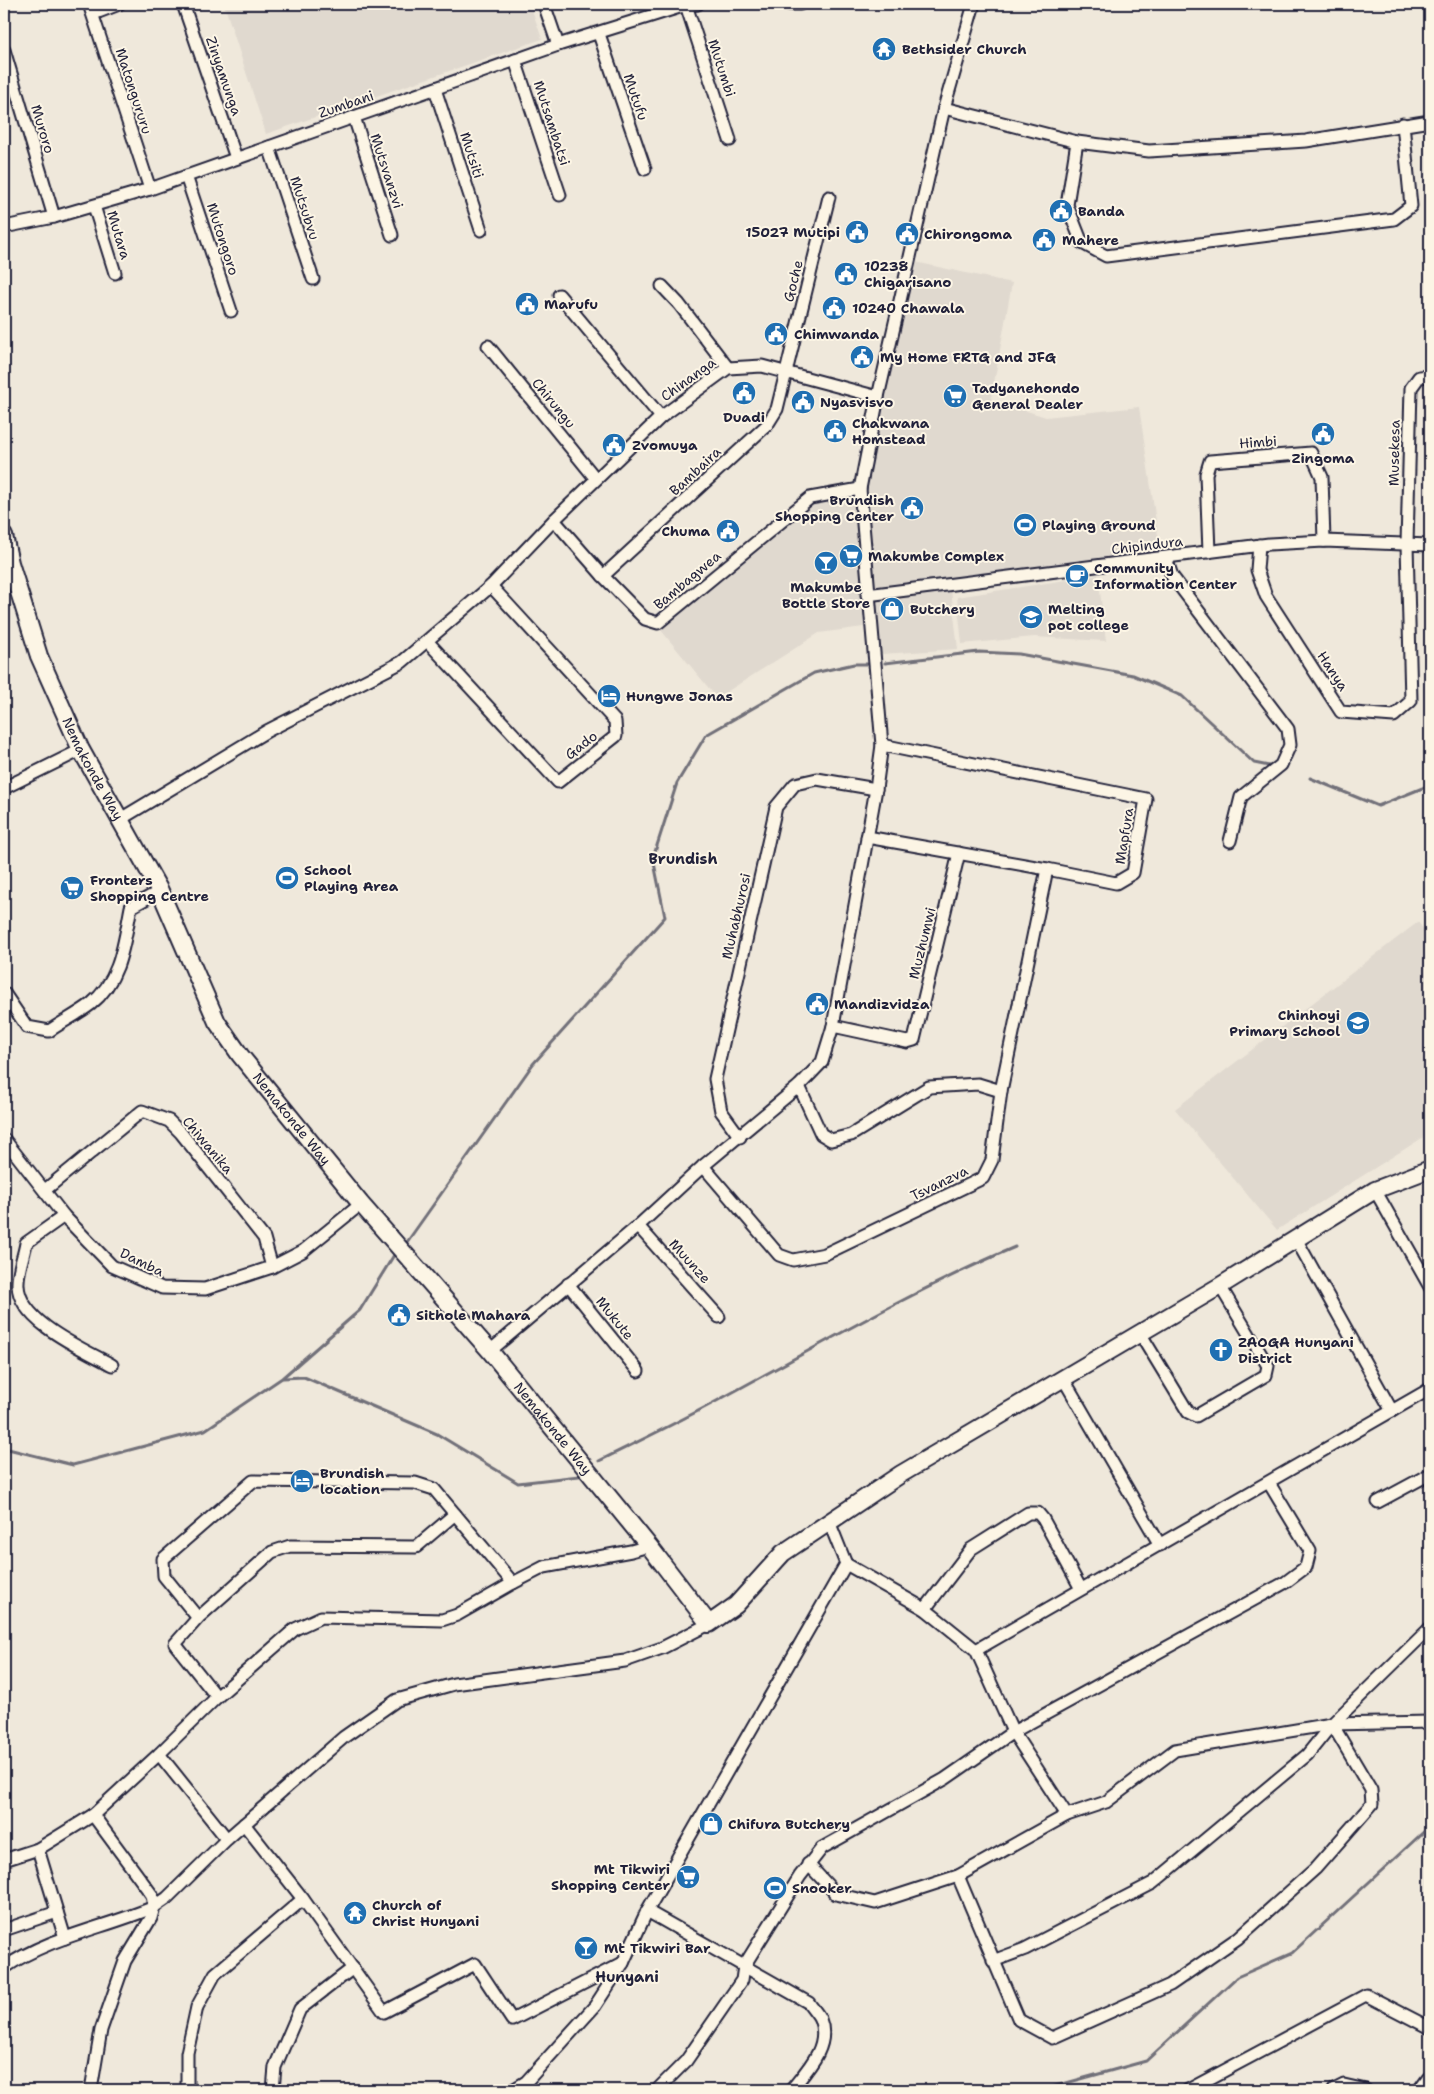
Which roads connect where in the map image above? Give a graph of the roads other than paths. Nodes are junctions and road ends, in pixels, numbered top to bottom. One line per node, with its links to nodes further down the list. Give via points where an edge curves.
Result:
1 (119, 4): 8 (street)
2 (183, 4): 21 (street, Zinyamunga)
3 (544, 4): 10 (street)
4 (692, 4): 9 (street, Zumbani); 18 (street, Mutumbi)
5 (789, 4): 6 (street)
6 (800, 4)
7 (974, 4): 14 (street)
8 (91, 9): 24 (street, Matongururu)
9 (599, 34): 10 (street, Zumbani); 22 (street, Mutufu)
10 (558, 45): 12 (street, Zumbani)
11 (4, 50): 28 (street, Muroro)
12 (515, 60): 13 (street, Zumbani); 25 (street, Mutsambatsi)
13 (435, 89): 15 (street, Zumbani); 30 (street, Mutsiti)
14 (944, 108): 19 (street); 41 (street)
15 (354, 117): 20 (street, Zumbani); 31 (street, Mutsvanzvi)
16 (1430, 121): 17 (street)
17 (1403, 124): 19 (street, via 1297,142 1149,151); 19 (street, via 1411,206 1394,219 1106,256 1082,242 1067,205)
18 (730, 140)
19 (1077, 142)
20 (269, 146): 21 (street, Zumbani); 33 (street, Mutsubvu)
21 (236, 158): 23 (street, Zumbani)
22 (645, 169)
23 (186, 176): 24 (street, Zumbani); 36 (street, Mutongoro)
24 (150, 189): 27 (street, Zumbani)
25 (560, 195)
26 (829, 197): 39 (street, Goche)
27 (94, 206): 28 (street, Zumbani); 32 (street, Mutara)
28 (54, 218): 29 (street, Zumbani)
29 (4, 227)
30 (481, 230)
31 (392, 235)
32 (115, 273)
33 (313, 279)
34 (662, 286): 38 (street)
35 (558, 295): 42 (street)
36 (231, 311)
37 (488, 346): 43 (street, Chirungu)
38 (728, 368): 39 (street, Chinanga, via 762,366); 42 (street, Chinanga)
39 (785, 373): 41 (street, Chinanga); 53 (street, Bambaira, via 777,409 767,425)
40 (1430, 376): 48 (street, Musekesa, via 1419,377 1411,388)
41 (878, 397): 44 (street)
42 (661, 417): 43 (street, Chinanga)
43 (596, 479): 45 (street, Chinanga)
44 (860, 489): 53 (street, Bambagwea, via 810,498 658,623 646,619); 55 (street)
45 (554, 520): 53 (street, Bambagwea); 54 (street, Chinanga)
46 (4, 536): 58 (street, Nemakonde Way, via 39,656)
47 (1324, 541): 48 (street, Chipindura); 49 (street, Chipindura); 51 (street, Himbi, via 1322,477 1311,453 1210,461 1206,474)
48 (1407, 544): 49 (street, Hanya, via 1411,701 1394,716 1341,712 1266,596 1257,570); 50 (street, Chipindura)
49 (1259, 545): 51 (street, Chipindura)
50 (1430, 546)
51 (1209, 552): 52 (street, Chipindura)
52 (1166, 558): 55 (street, Chipindura); 63 (street, via 1172,576 1288,729 1290,745 1281,765 1241,797)
53 (602, 576)
54 (491, 586): 56 (street, Chinanga); 56 (street, Gado, via 615,721 616,736 558,782)
55 (868, 594): 57 (street)
56 (428, 642): 61 (street, Chinanga, via 402,662 267,731)
57 (882, 746): 60 (street); 65 (street, Mapfura, via 1146,799 1133,873 1116,883)
58 (81, 750): 59 (street); 61 (street, Nemakonde Way)
59 (4, 788)
60 (876, 789): 62 (street); 71 (street, Muhabhurosi, via 817,779 795,784 776,807 715,1079 721,1110)
61 (119, 820): 66 (street, Nemakonde Way)
62 (866, 837): 64 (street, Mapfura); 68 (street)
63 (1230, 841)
64 (960, 853): 65 (street, Mapfura); 68 (street, Muzhumwi, via 914,1040 908,1042)
65 (1047, 868): 70 (street, Tsvanzva)
66 (160, 891): 67 (street, via 131,907 120,962 92,1004 48,1031 26,1027); 77 (street, Nemakonde Way, via 217,1022)
67 (4, 993)
68 (833, 1026): 69 (street, via 822,1062)
69 (799, 1086): 70 (street, via 821,1134 831,1140 851,1135 929,1087 978,1084); 71 (street)
70 (1000, 1091): 73 (street, Tsvanzva, via 992,1160 983,1178 825,1254 792,1260 779,1255)
71 (740, 1137): 73 (street)
72 (4, 1139): 75 (street, Damba)
73 (703, 1166): 79 (street)
74 (1430, 1169): 76 (street)
75 (45, 1190): 78 (street, Damba); 81 (street, Chiwanika, via 142,1111 169,1121 181,1133 264,1238)
76 (1375, 1190): 80 (street); 84 (street)
77 (361, 1204): 81 (street, Damba, via 303,1251); 87 (street, Nemakonde Way)
78 (64, 1216): 81 (street, Damba, via 112,1266 162,1288 205,1289); 88 (street, via 26,1243 18,1285 23,1305 53,1332)
79 (638, 1226): 82 (street); 85 (street, Muunze)
80 (1296, 1238): 83 (street); 92 (street)
81 (272, 1267)
82 (568, 1284): 87 (street); 89 (street, Mukute)
83 (1220, 1286): 86 (street); 86 (street, via 1268,1366 1266,1375 1196,1416 1188,1412)
84 (1430, 1287)
85 (719, 1317)
86 (1140, 1333): 90 (street)
87 (490, 1351): 99 (street, Nemakonde Way)
88 (112, 1364)
89 (638, 1371)
90 (1064, 1378): 97 (street, via 901,1474); 98 (street)
91 (1430, 1389): 92 (street)
92 (1392, 1411): 94 (street)
93 (1430, 1474): 95 (street)
94 (1269, 1483): 98 (street); 111 (street, via 1310,1551 1306,1567 1286,1582)
95 (1378, 1502)
96 (455, 1514): 101 (street); 104 (street, via 416,1547 290,1546 272,1552); 104 (street, via 434,1489 415,1483 253,1481 163,1559 164,1576)
97 (830, 1524): 100 (street); 105 (street, via 783,1553 736,1605)
98 (1160, 1545): 102 (street)
99 (649, 1546): 101 (street, via 544,1567); 105 (street, Nemakonde Way)
100 (846, 1564): 103 (street); 123 (street)
101 (513, 1583): 108 (street, via 457,1616 442,1620 321,1617 295,1629)
102 (1081, 1589): 103 (street, via 1043,1519 1038,1513 1028,1513 971,1549); 107 (street)
103 (925, 1609): 107 (street)
104 (198, 1618): 108 (street, via 175,1644)
105 (709, 1624): 115 (street, via 662,1648 625,1661 454,1684 397,1700 344,1737)
106 (1430, 1628): 110 (street)
107 (976, 1650): 111 (street)
108 (217, 1697): 112 (street)
109 (1430, 1722): 110 (street)
110 (1332, 1724): 114 (street, via 1175,1750 1106,1802); 127 (street, via 1307,1756 1152,1883 1025,1949); 127 (street, via 1371,1790 1372,1804 1315,1869 1238,1938 1170,1985 1052,2038 1019,2020)
111 (1014, 1732): 114 (street); 119 (street, via 945,1778 822,1848)
112 (159, 1754): 113 (street); 116 (street)
113 (93, 1815): 117 (street); 122 (street, via 152,1894)
114 (1067, 1815): 120 (street)
115 (244, 1824): 116 (street); 121 (street)
116 (227, 1839): 122 (street)
117 (38, 1849): 118 (street); 124 (street)
118 (4, 1860)
119 (808, 1864): 120 (street, via 836,1894 875,1903); 129 (street)
120 (958, 1876): 127 (street)
121 (303, 1899): 131 (street); 135 (street, via 215,1974 197,2007 187,2052)
122 (154, 1907): 126 (street); 134 (street, via 151,1918 125,1961 101,2030)
123 (647, 1911): 128 (street); 129 (street)
124 (57, 1912): 125 (street); 126 (street)
125 (4, 1930)
126 (65, 1938): 130 (street)
127 (993, 1961)
128 (623, 1963): 131 (street, via 512,2020 475,1964 384,2012); 137 (street, via 595,2006 526,2082)
129 (744, 1966): 138 (street, via 742,1980 692,2053); 139 (street, via 809,2003 820,2019 824,2038 815,2059)
130 (4, 1968)
131 (353, 1968): 136 (street, via 300,2009 276,2067)
132 (1430, 2028): 140 (street, via 1366,1995)
133 (1430, 2079): 143 (street)
134 (91, 2090)
135 (187, 2090)
136 (273, 2090)
137 (513, 2090)
138 (657, 2090)
139 (792, 2090)
140 (1188, 2090)
141 (1334, 2090): 142 (street, via 1344,2085)
142 (1366, 2090)
143 (1422, 2090)

